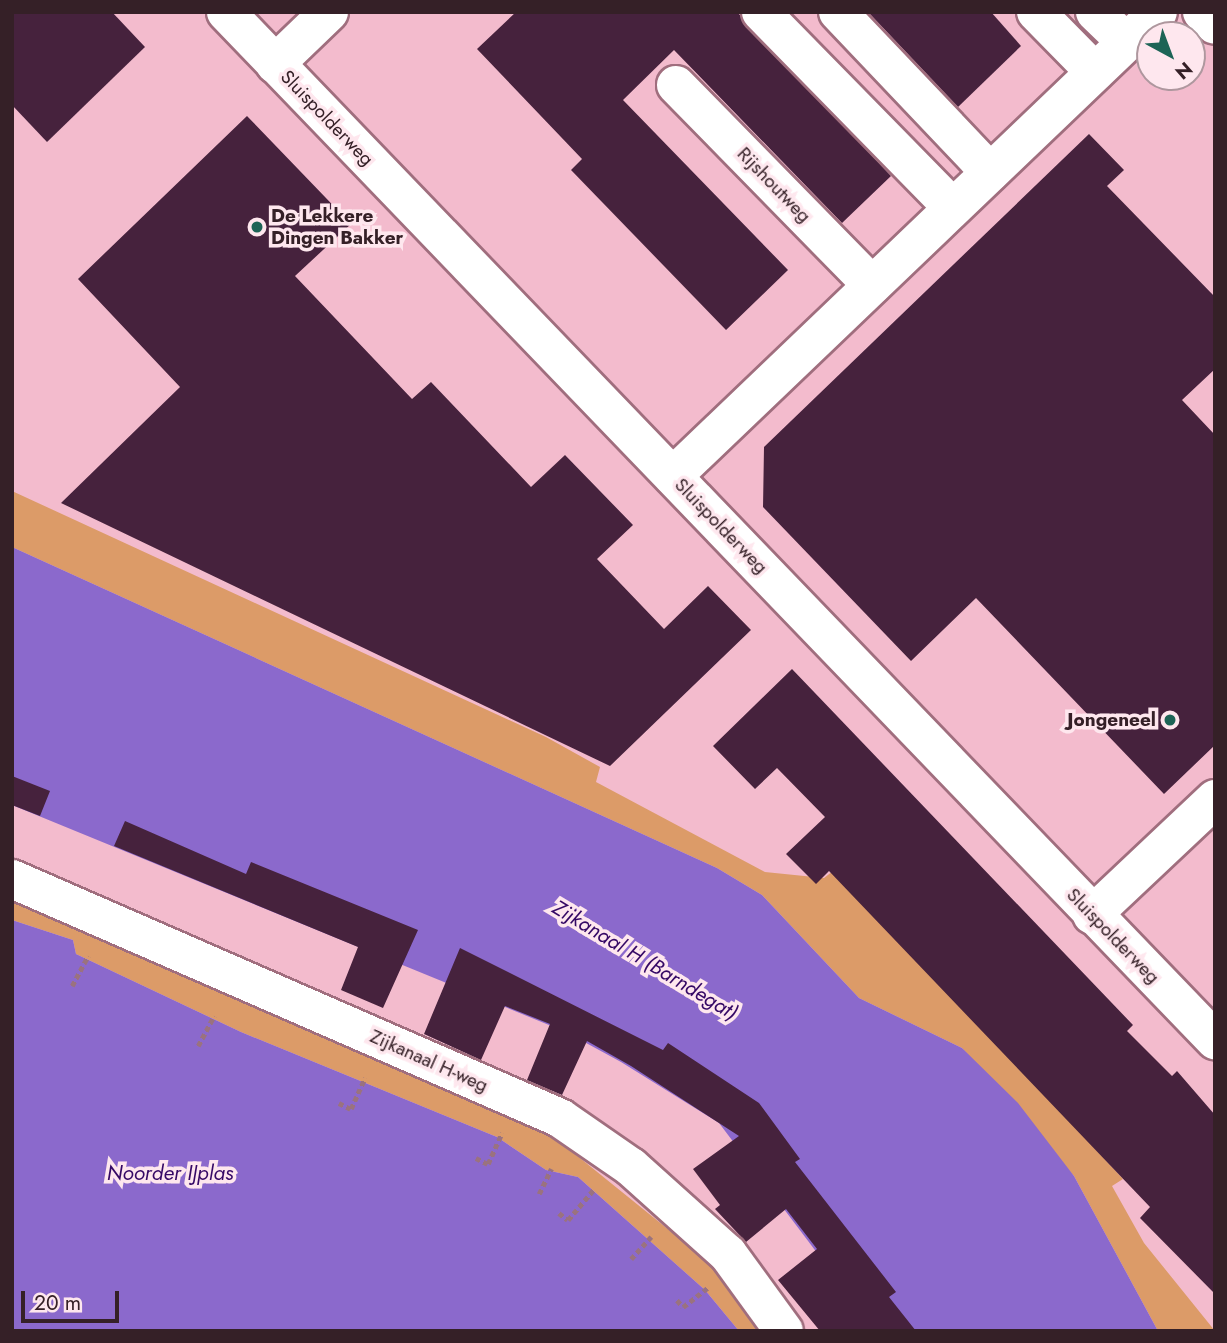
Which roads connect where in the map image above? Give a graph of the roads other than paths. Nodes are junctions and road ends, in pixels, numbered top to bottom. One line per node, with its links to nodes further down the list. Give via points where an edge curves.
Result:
1 (226, 12): 11 (street, Sluispolderweg)
2 (330, 12): 11 (street)
3 (761, 12): 15 (street)
4 (838, 12): 14 (street)
5 (1036, 12): 12 (street)
6 (1095, 12): 10 (street)
7 (1158, 12): 10 (street)
8 (1202, 12): 9 (street)
9 (1215, 25)
10 (1126, 43): 12 (street)
11 (275, 64): 17 (street, Sluispolderweg)
12 (1095, 72): 14 (street)
13 (676, 85): 16 (street, Rijshoutweg)
14 (990, 172): 15 (street)
15 (953, 208): 16 (street)
16 (872, 285): 17 (street)
17 (673, 476): 20 (street, Sluispolderweg)
18 (1215, 799): 20 (street)
19 (12, 879): 22 (street, Zijkanaal H-weg, via 560,1118 631,1167 728,1254)
20 (1092, 915): 21 (street, Sluispolderweg)
21 (1215, 1040)
22 (783, 1331)

